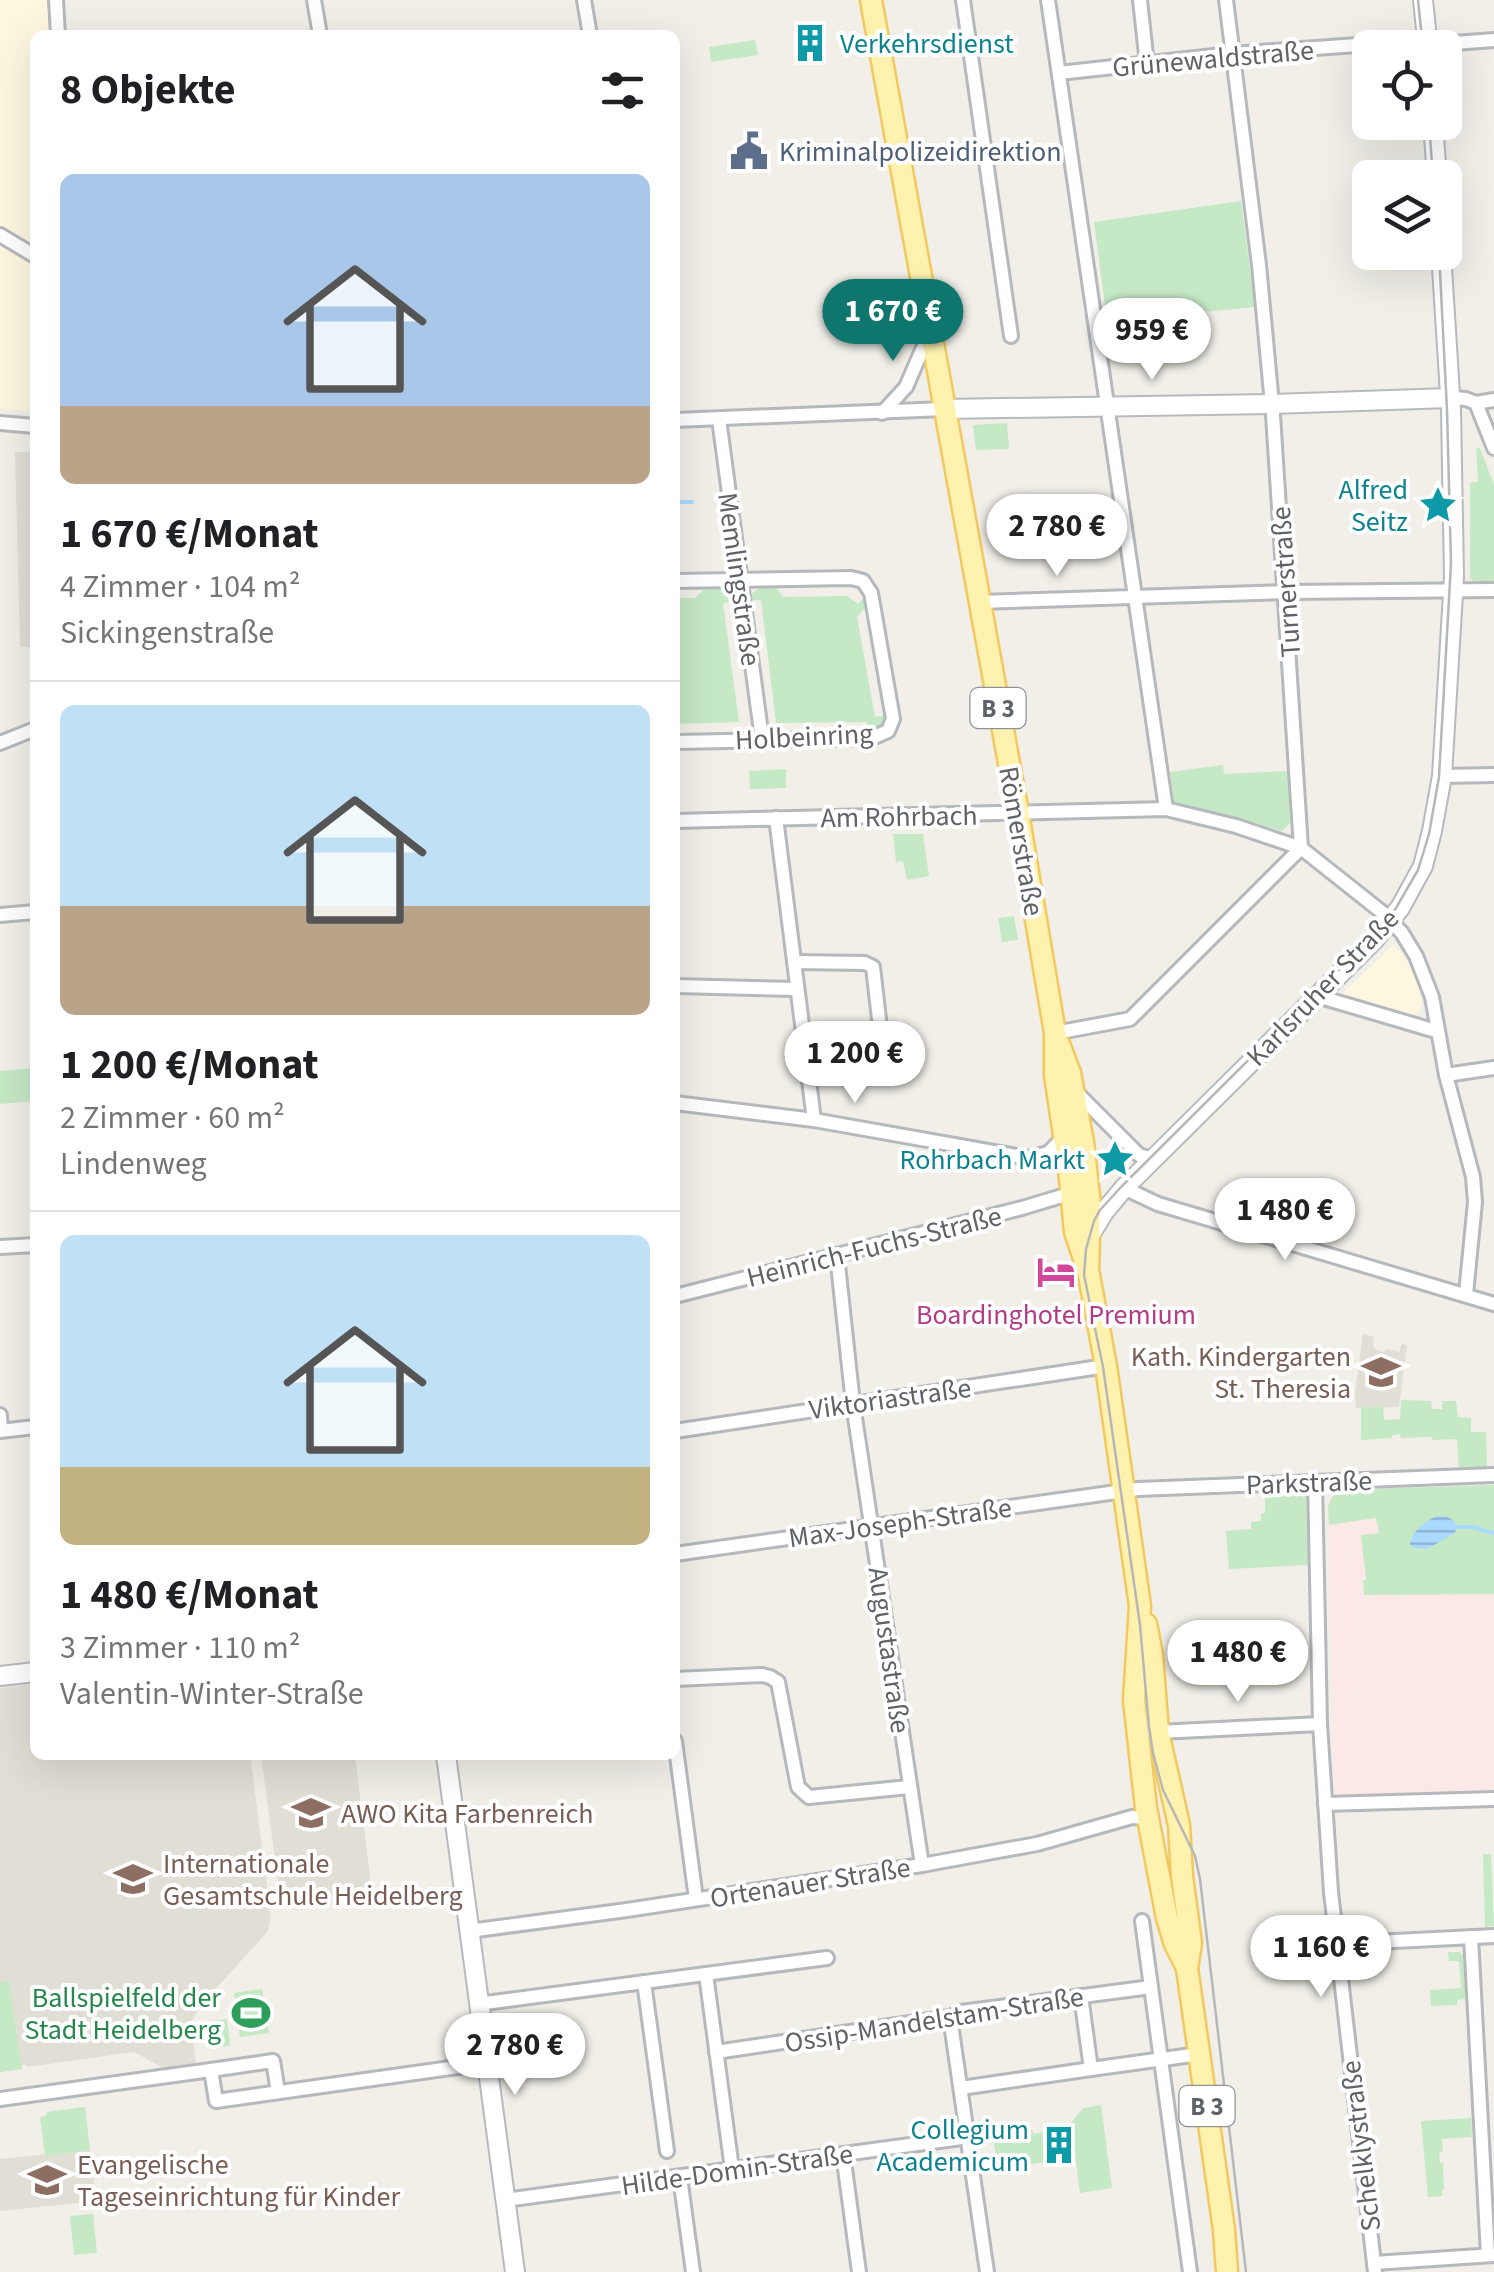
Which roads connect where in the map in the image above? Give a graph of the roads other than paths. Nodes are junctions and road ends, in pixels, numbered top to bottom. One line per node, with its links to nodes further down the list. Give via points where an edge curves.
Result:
1 (56, 0): 10 (street)
2 (314, 0): 11 (street)
3 (584, 0): 12 (street)
4 (871, 0): 23 (main road, Römerstraße)
5 (963, 0): 24 (street)
6 (1048, 0): 19 (street)
7 (1140, 0): 18 (street)
8 (1226, 0): 17 (street, Turnerstraße)
9 (1423, 0): 13 (main road)
10 (58, 30)
11 (319, 30)
12 (589, 30)
13 (1426, 30)
14 (1494, 40): 15 (street, Grünewaldstraße)
15 (1462, 42)
16 (1352, 48): 17 (street, Grünewaldstraße)
17 (1232, 54): 18 (street, Grünewaldstraße); 28 (street, Turnerstraße)
18 (1148, 64): 19 (street, Grünewaldstraße)
19 (1059, 73): 29 (street)
20 (0, 235): 21 (street)
21 (30, 253)
22 (1443, 270): 25 (main road, Karlsruher Straße)
23 (930, 332): 30 (main road, Römerstraße); 31 (street, via 906,387)
24 (1011, 336)
25 (1450, 398): 27 (street); 28 (main road); 40 (main road, Karlsruher Straße)
26 (1494, 400): 27 (street)
27 (1476, 403): 36 (street)
28 (1272, 404): 29 (main road); 41 (street, Turnerstraße)
29 (1108, 408): 30 (main road); 42 (street)
30 (944, 409): 31 (street); 43 (main road, Römerstraße / B 3)
31 (882, 412): 32 (street)
32 (719, 419): 33 (street); 37 (street, Memlingstraße)
33 (680, 420)
34 (0, 423): 35 (street)
35 (30, 426)
36 (1494, 448)
37 (740, 580): 38 (street, Holbeinring); 45 (street, Memlingstraße); 45 (street, Holbeinring, via 851,578 867,584 892,714 888,731 872,738)
38 (680, 581)
39 (1494, 590): 40 (street)
40 (1453, 591): 41 (street); 49 (main road, Karlsruher Straße)
41 (1286, 592): 42 (street); 54 (street, Turnerstraße)
42 (1136, 598): 43 (street); 50 (street)
43 (978, 602): 51 (main road, Römerstraße / B 3)
44 (30, 731): 47 (street)
45 (762, 739): 46 (street, Holbeinring)
46 (680, 742)
47 (0, 743)
48 (1494, 775): 49 (street)
49 (1442, 776): 57 (main road, Karlsruher Straße, via 1423,866)
50 (1166, 809): 51 (street, Am Rohrbach); 54 (street, Am Rohrbach)
51 (1018, 814): 52 (street, Am Rohrbach); 63 (main road, Römerstraße / B 3)
52 (776, 818): 53 (street, Am Rohrbach); 58 (street)
53 (680, 821)
54 (1301, 848): 57 (street, Am Rohrbach); 63 (street, via 1130,1019)
55 (30, 912): 56 (street)
56 (0, 915)
57 (1391, 921): 61 (main road, Karlsruher Straße); 62 (street, Am Rohrbach, via 1416,956)
58 (794, 962): 60 (street); 65 (street, via 873,967 885,1070)
59 (680, 986): 60 (street)
60 (797, 989): 65 (street)
61 (1316, 996): 62 (street); 71 (main road, Karlsruher Straße)
62 (1436, 1030): 66 (street, Am Rohrbach)
63 (1055, 1033): 67 (main road, Römerstraße / B 3); 70 (main road, Römerstraße / B 3)
64 (1494, 1068): 66 (street)
65 (807, 1070): 69 (street)
66 (1446, 1075): 79 (street, Am Rohrbach, via 1474,1177)
67 (1074, 1090): 71 (street, via 1138,1156); 74 (main road, Römerstraße / B 3)
68 (680, 1104): 69 (street)
69 (814, 1120): 70 (street, via 1028,1158 1048,1153)
70 (1064, 1137): 73 (main road, Römerstraße / B 3)
71 (1154, 1157): 72 (main road, Karlsruher Straße)
72 (1124, 1188): 74 (main road, Karlsruher Straße); 79 (street, via 1158,1204)
73 (1072, 1192): 77 (street, Heinrich-Fuchs-Straße); 78 (main road, Römerstraße / B 3, via 1075,1232)
74 (1090, 1236): 78 (main road, B 3)
75 (30, 1245): 76 (street)
76 (0, 1248)
77 (837, 1255): 80 (street, Heinrich-Fuchs-Straße); 83 (street, Augustastraße)
78 (1088, 1270): 82 (main road, B 3)
79 (1466, 1294): 81 (street)
80 (680, 1295)
81 (1494, 1304)
82 (1106, 1366): 83 (street, Viktoriastraße); 90 (main road, B 3)
83 (853, 1404): 87 (street, Viktoriastraße); 91 (street, Augustastraße)
84 (0, 1415): 86 (street)
85 (30, 1427): 86 (street)
86 (1, 1430)
87 (680, 1430)
88 (1494, 1475): 89 (street, Parkstraße)
89 (1315, 1481): 90 (street, Parkstraße); 97 (street, Schelklystraße)
90 (1124, 1491): 91 (street, Max-Joseph-Straße); 93 (main road, B 3)
91 (873, 1526): 92 (street, Max-Joseph-Straße); 101 (street, Augustastraße)
92 (680, 1553)
93 (1140, 1606): 98 (main road, B 3); 104 (main road, B 3, via 1134,1700)
94 (30, 1673): 95 (main road)
95 (0, 1676)
96 (680, 1680): 101 (street, via 762,1675 778,1682 798,1786 809,1797)
97 (1320, 1724): 98 (street); 103 (street, Schelklystraße)
98 (1158, 1732): 106 (main road, B 3, via 1178,1809)
99 (447, 1760): 109 (main road)
100 (678, 1760): 107 (street)
101 (909, 1788): 105 (street, Augustastraße)
102 (1494, 1799): 103 (street)
103 (1325, 1804): 112 (street, Schelklystraße)
104 (1147, 1818): 105 (street, Ortenauer Straße); 106 (main road, B 3, via 1158,1825); 114 (main road, B 3, via 1167,1918)
105 (922, 1865): 107 (street, Ortenauer Straße)
106 (1182, 1876): 114 (main road, B 3)
107 (696, 1899): 109 (street, Ortenauer Straße)
108 (1142, 1922): 117 (street)
109 (469, 1931): 119 (main road)
110 (1494, 1936): 111 (street)
111 (1471, 1937): 112 (street); 136 (street)
112 (1335, 1944): 138 (street, Schelklystraße)
113 (827, 1958): 115 (street)
114 (1187, 1968): 122 (main road, B 3)
115 (706, 1974): 116 (street); 121 (street)
116 (644, 1982): 119 (street); 131 (street, Hilde-Domin-Straße)
117 (1151, 1987): 118 (street, Ossip-Mandelstam-Straße); 123 (street)
118 (1081, 1996): 120 (street, Ossip-Mandelstam-Straße); 125 (street)
119 (478, 2004): 124 (main road)
120 (950, 2017): 121 (street, Ossip-Mandelstam-Straße); 127 (street)
121 (716, 2052): 133 (street)
122 (1200, 2054): 123 (street); 144 (main road, B 3)
123 (1161, 2060): 125 (street); 143 (street)
124 (486, 2063): 128 (street); 135 (main road)
125 (1091, 2069): 127 (street)
126 (212, 2070): 128 (street, via 216,2101); 128 (street, via 273,2060); 129 (street)
127 (961, 2088): 130 (street)
128 (278, 2092)
129 (0, 2099)
130 (969, 2137): 132 (street, Hilde-Domin-Straße); 142 (street)
131 (667, 2151)
132 (843, 2154): 133 (street, Hilde-Domin-Straße); 141 (street)
133 (732, 2169): 134 (street, Hilde-Domin-Straße)
134 (680, 2176): 135 (street, Hilde-Domin-Straße); 140 (street)
135 (505, 2200): 139 (main road)
136 (1491, 2255): 137 (street)
137 (1457, 2265): 138 (street)
138 (1374, 2267)
139 (516, 2272)
140 (693, 2272)
141 (858, 2272)
142 (987, 2272)
143 (1190, 2272)
144 (1230, 2272)

